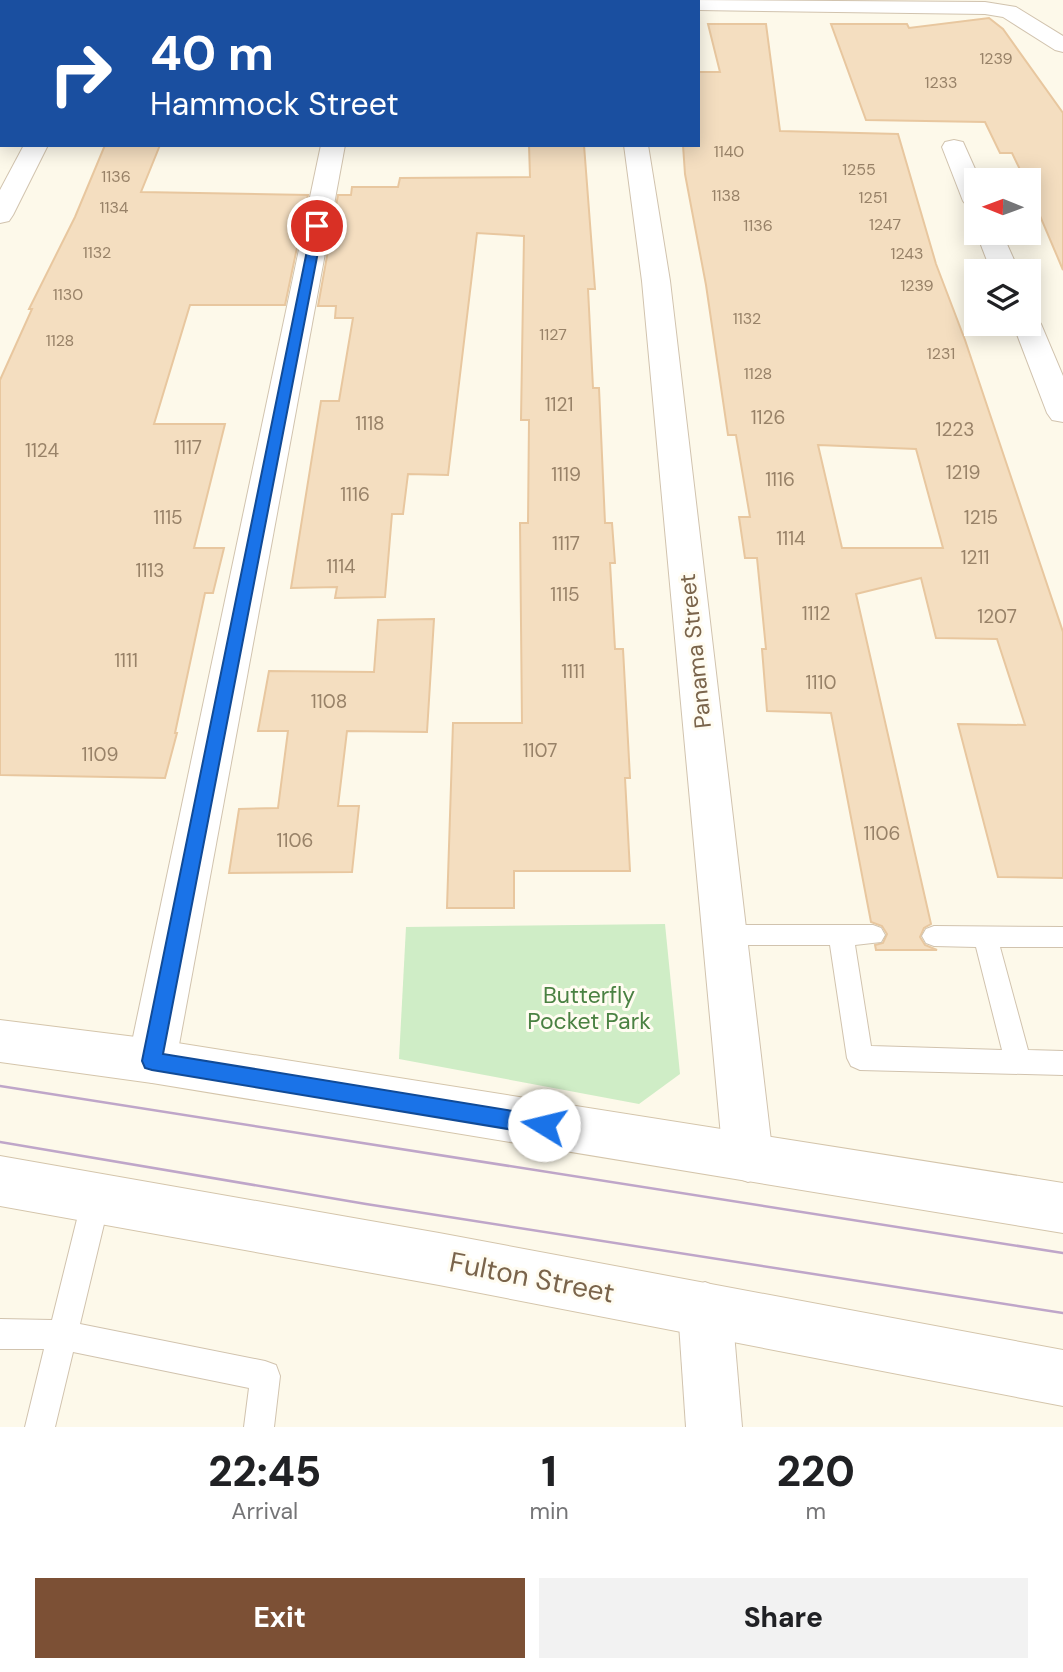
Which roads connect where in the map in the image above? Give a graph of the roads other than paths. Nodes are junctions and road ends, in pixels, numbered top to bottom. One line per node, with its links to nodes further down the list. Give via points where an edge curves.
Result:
1 (886, 2): 2 (street); 3 (street, via 1009,11)
2 (700, 4)
3 (1063, 45)
4 (35, 147): 9 (street)
5 (333, 147): 19 (street)
6 (636, 147): 12 (street, Panama Street, via 656,281)
7 (954, 147): 8 (street)
8 (964, 172)
9 (3, 204)
10 (1032, 336): 11 (street)
11 (1063, 413)
12 (724, 935): 14 (lane); 22 (street, Panama Street)
13 (873, 935): 14 (lane)
14 (841, 936): 20 (lane, via 860,1058)
15 (934, 936): 16 (lane)
16 (985, 936): 17 (lane); 20 (lane)
17 (1063, 937)
18 (0, 1041): 19 (street)
19 (152, 1061): 22 (street)
20 (1018, 1062): 21 (lane)
21 (1063, 1063)
22 (748, 1158): 25 (street)
23 (0, 1181): 24 (street, Fulton Street)
24 (96, 1199): 26 (street, Fulton Street); 28 (lane)
25 (1063, 1208)
26 (705, 1309): 29 (street, Fulton Street); 32 (street)
27 (0, 1334): 28 (lane)
28 (61, 1335): 30 (lane); 31 (lane, via 265,1376)
29 (1063, 1378)
30 (40, 1427)
31 (259, 1427)
32 (714, 1427)

